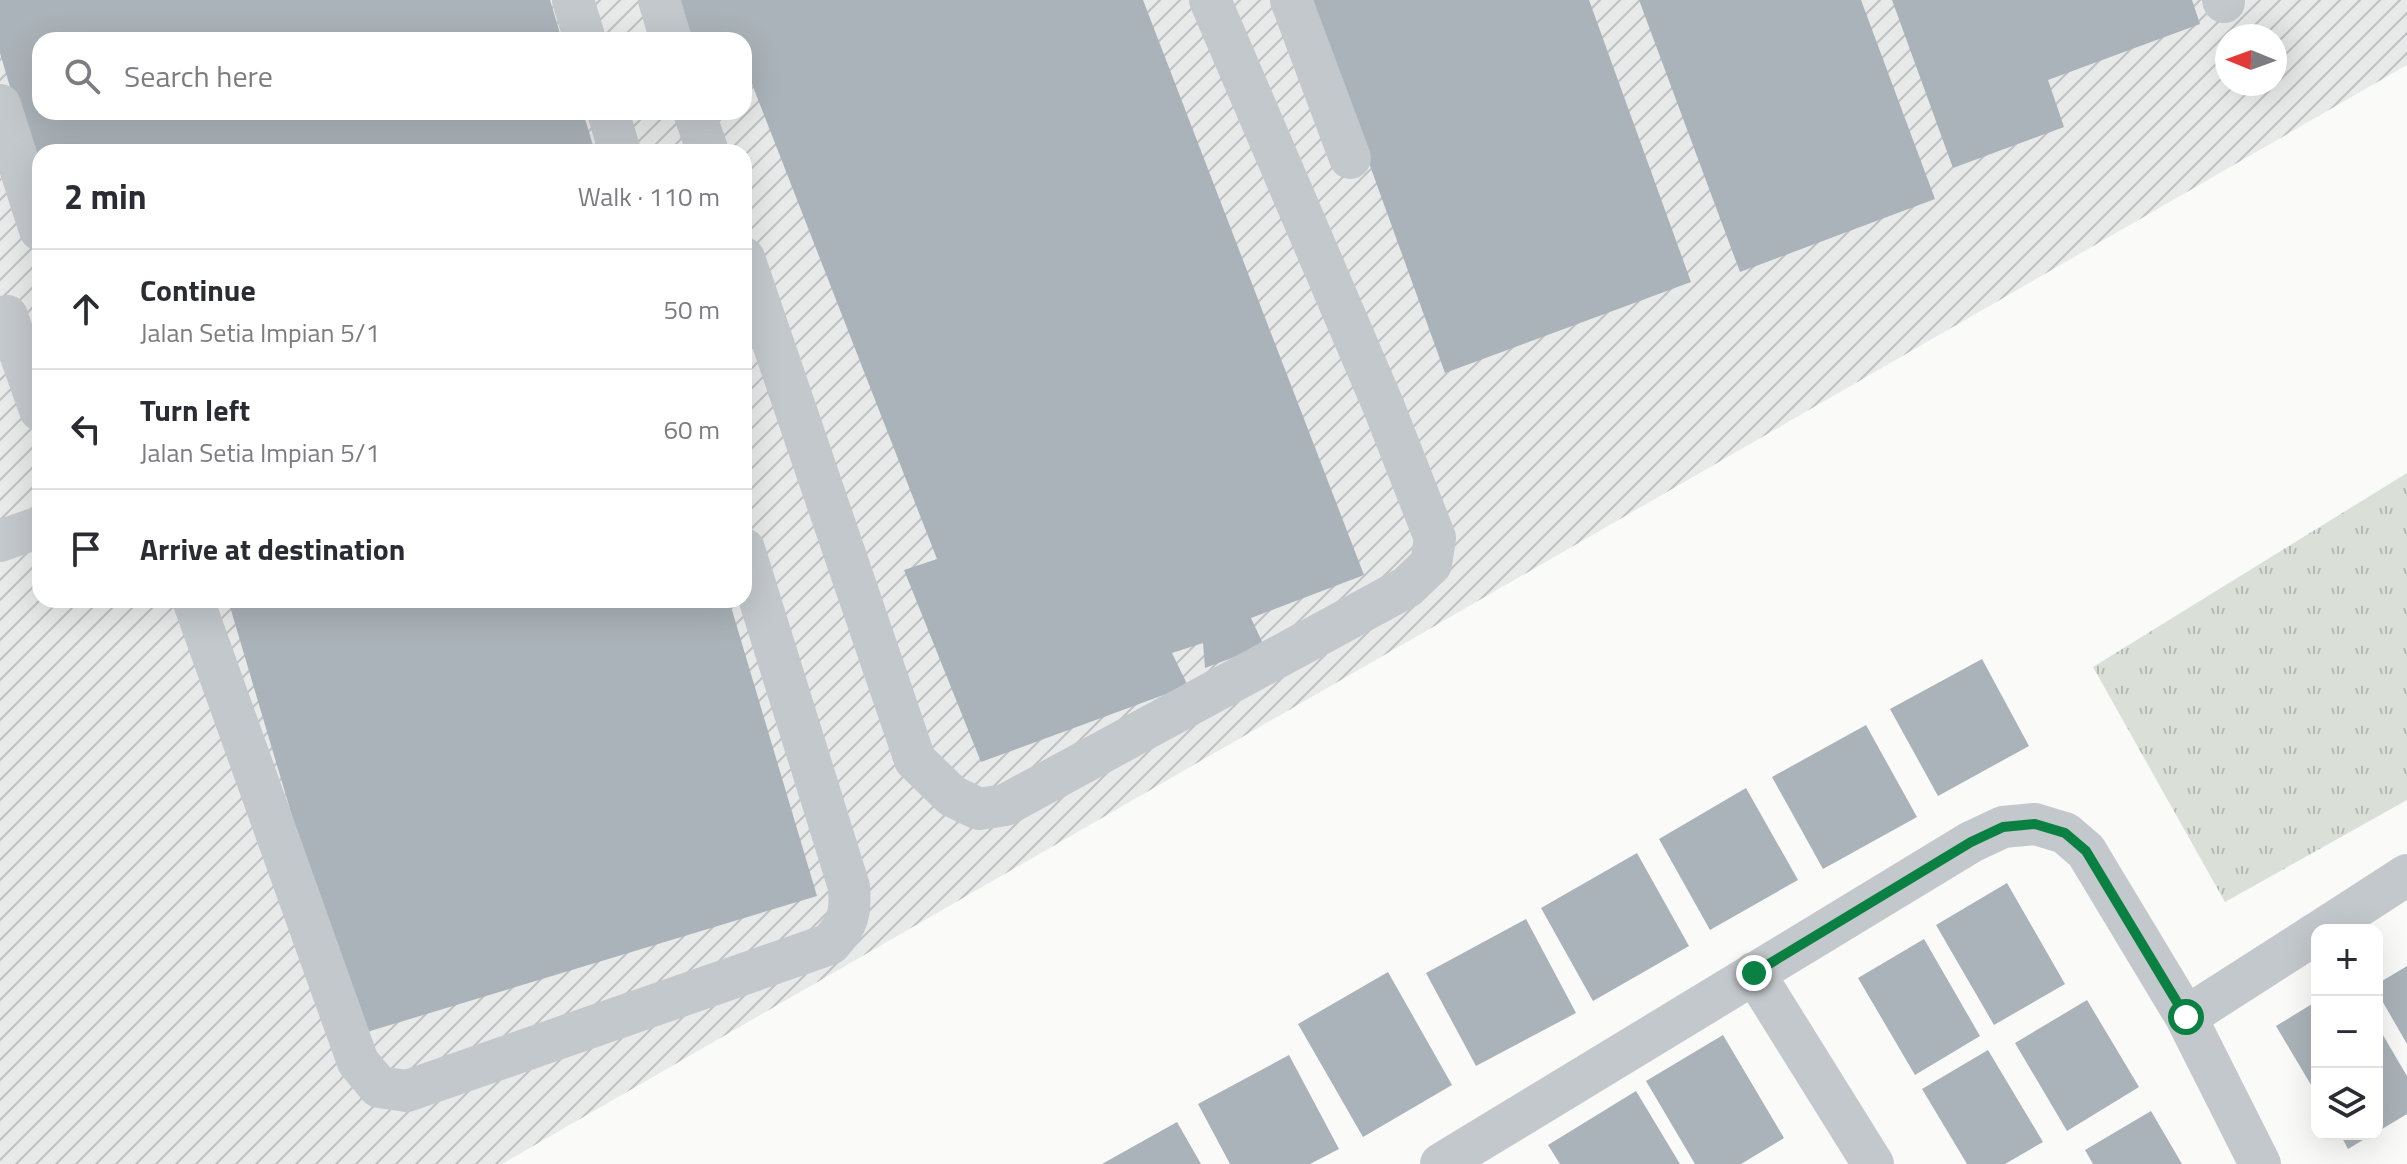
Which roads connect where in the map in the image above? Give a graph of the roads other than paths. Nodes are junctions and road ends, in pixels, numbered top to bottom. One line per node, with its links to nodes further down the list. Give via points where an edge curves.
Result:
1 (573, 0): 5 (street)
2 (659, 0): 6 (street)
3 (1210, 0): 14 (street, via 1435,538 1431,564 1407,587 1005,805 979,809 952,796 915,760)
4 (1291, 0): 12 (street)
5 (583, 32)
6 (669, 32)
7 (0, 105): 13 (street)
8 (610, 120): 10 (street)
9 (697, 120): 11 (street)
10 (618, 144)
11 (705, 144)
12 (1350, 158)
13 (32, 205)
14 (752, 281)
15 (2, 311): 16 (street)
16 (32, 389)
17 (32, 530): 18 (street)
18 (0, 541)
19 (752, 575): 20 (street, via 849,887 850,911 842,930 830,944 407,1091 379,1087 358,1062)
20 (196, 608)
21 (2407, 875): 22 (street)
22 (2331, 924)
23 (2311, 937): 25 (street)
24 (1754, 973): 25 (street, via 1971,842 2003,827 2035,824 2065,833 2086,851); 26 (street); 28 (street)
25 (2186, 1017): 29 (street)
26 (1488, 1152): 27 (street)
27 (1441, 1164)
28 (1873, 1164)
29 (2260, 1164)

